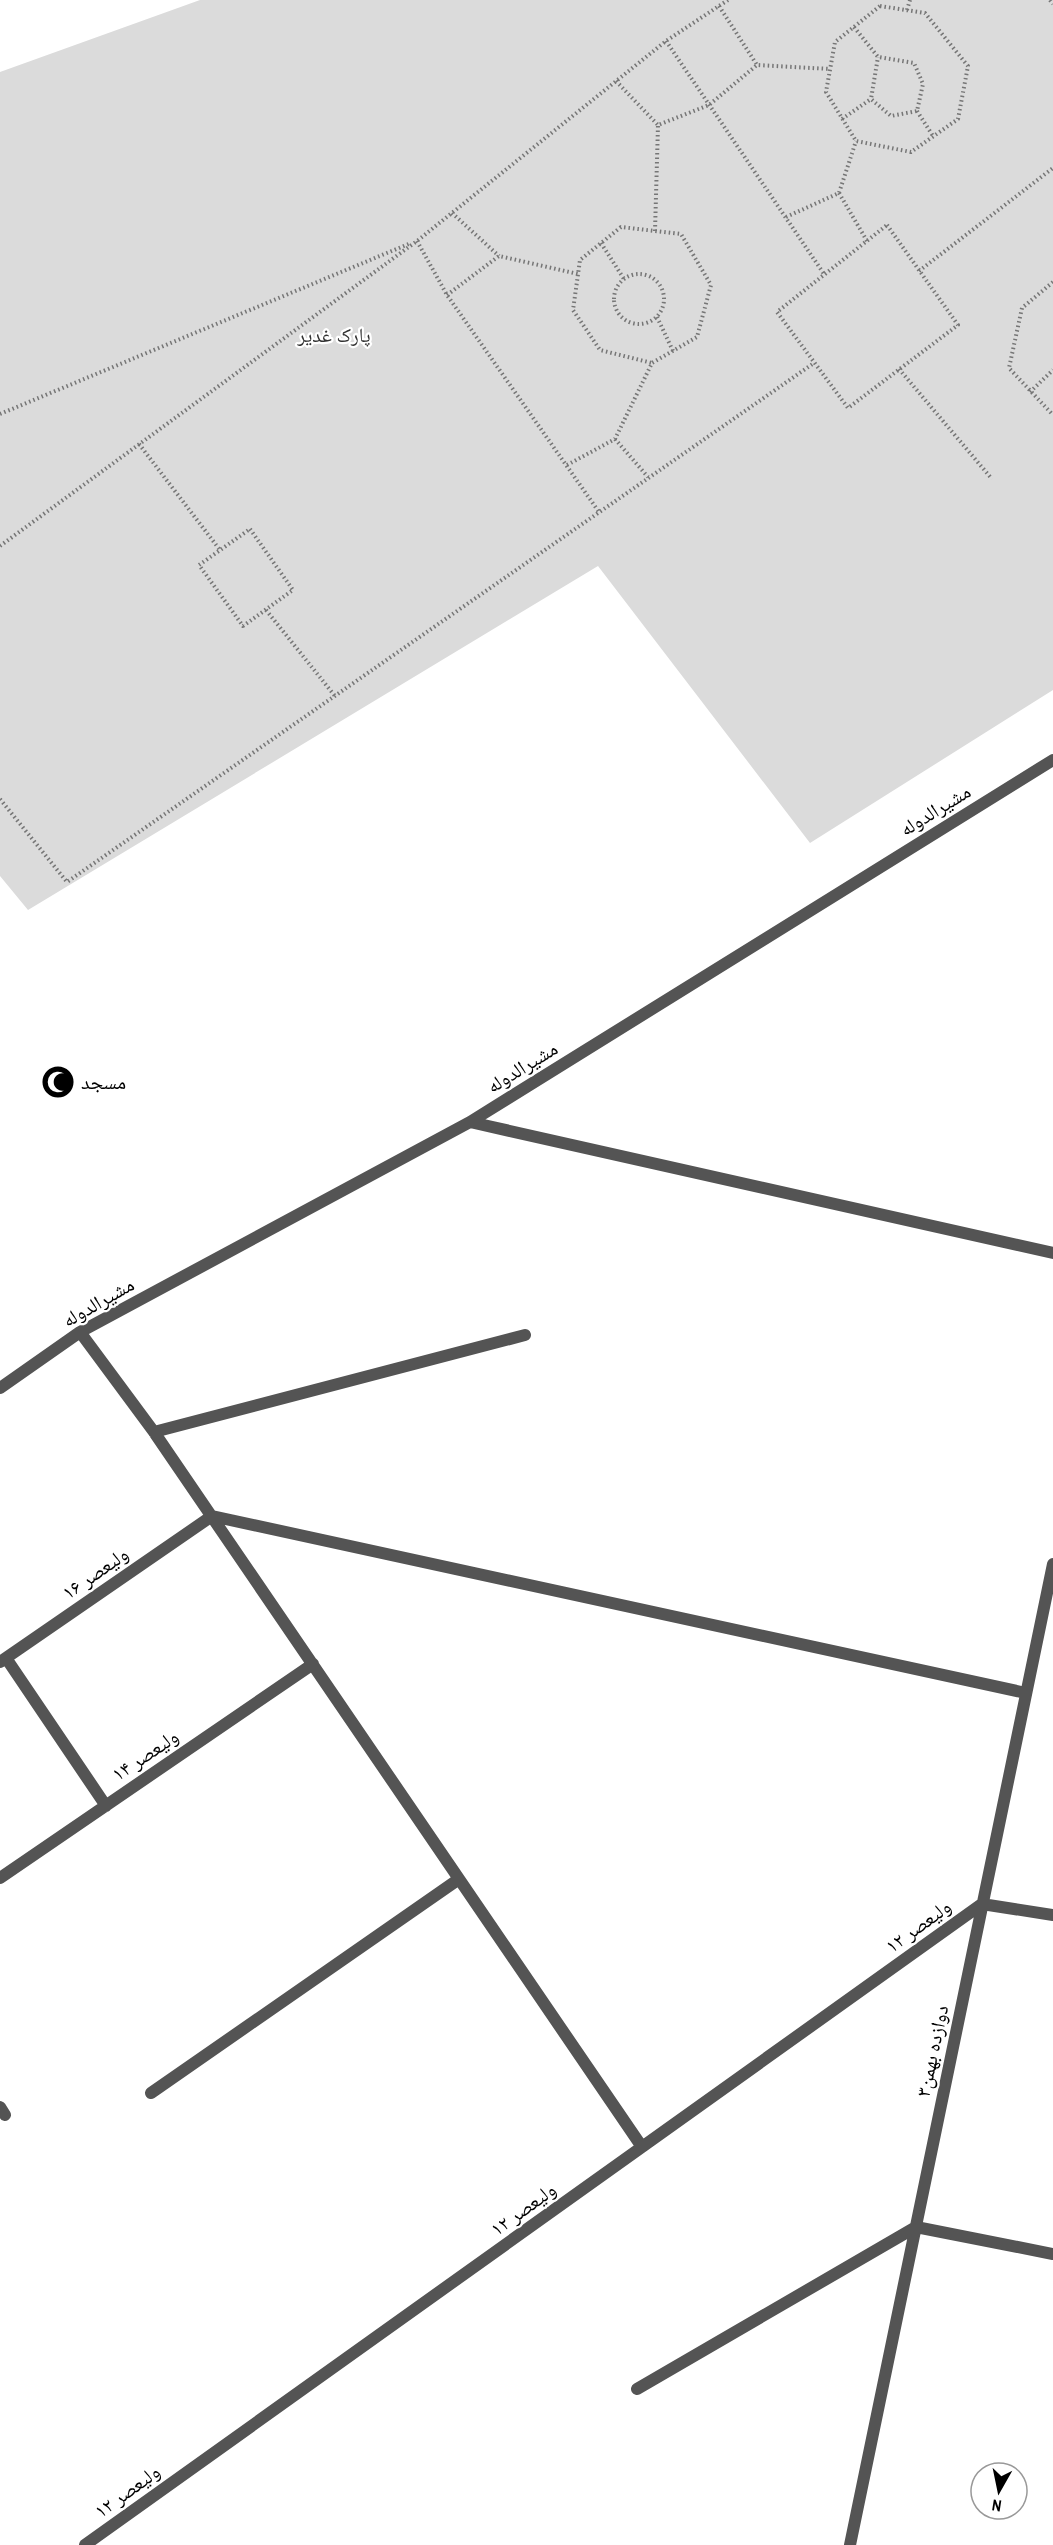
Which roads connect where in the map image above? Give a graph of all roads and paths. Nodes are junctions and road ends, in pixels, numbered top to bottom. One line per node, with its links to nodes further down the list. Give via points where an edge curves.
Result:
1 (728, 0): 5 (path)
2 (910, 0): 6 (path)
3 (1050, 0): 4 (path)
4 (1053, 4)
5 (719, 6): 8 (path); 10 (path)
6 (907, 10): 7 (path, via 880,6); 18 (path, via 925,13 968,66 958,119)
7 (854, 27): 9 (path); 11 (path, via 835,42)
8 (666, 40): 12 (path); 14 (path)
9 (878, 57): 13 (path); 15 (path, via 914,63 923,84)
10 (757, 65): 11 (path); 14 (path)
11 (830, 69): 16 (path, via 826,93)
12 (616, 81): 17 (path); 22 (path)
13 (871, 99): 15 (path, via 891,116); 16 (path)
14 (709, 105): 17 (path); 23 (path)
15 (917, 111): 18 (path)
16 (842, 119): 19 (path)
17 (658, 125): 24 (path)
18 (933, 136): 19 (path, via 911,152)
19 (856, 141): 21 (path)
20 (1053, 168): 29 (path)
21 (839, 193): 23 (path); 26 (path)
22 (452, 213): 25 (path); 28 (path)
23 (786, 218): 31 (path)
24 (655, 231): 27 (path, via 621,227); 36 (path, via 681,234 711,285 697,336)
25 (417, 240): 34 (path); 42 (path); 45 (path)
26 (867, 241): 29 (path, via 886,225); 31 (path)
27 (601, 243): 30 (path, via 580,260); 32 (path)
28 (499, 256): 30 (path); 34 (path)
29 (919, 271): 39 (path, via 958,325)
30 (578, 274): 37 (path, via 573,310 600,350)
31 (824, 274): 38 (path, via 777,312)
32 (624, 279): 35 (path, via 639,274 655,280 664,302); 35 (path, via 614,301 620,316 642,324)
33 (1053, 282): 41 (path, via 1022,308 1009,368)
34 (447, 295): 46 (path)
35 (657, 317): 36 (path)
36 (674, 351): 37 (path)
37 (652, 363): 44 (path)
38 (814, 363): 39 (path, via 848,408); 47 (path)
39 (899, 369): 48 (path)
40 (1053, 370): 41 (path)
41 (1030, 392): 43 (path)
42 (0, 414)
43 (1053, 415)
44 (615, 439): 46 (path); 47 (path)
45 (139, 444): 50 (path); 51 (path)
46 (567, 465): 49 (path)
47 (648, 477): 49 (path)
48 (992, 479)
49 (599, 512): 53 (path)
50 (0, 546)
51 (220, 550): 52 (path, via 199,565 243,626); 52 (path, via 250,529 293,590)
52 (266, 609): 53 (path)
53 (335, 696): 55 (path, via 67,882)
54 (1053, 760): 56 (street, مشیرالدوله)
55 (0, 799)
56 (470, 1122): 57 (street); 58 (street, مشیرالدوله)
57 (1053, 1253)
58 (80, 1332): 60 (street, مشیرالدوله); 61 (street)
59 (525, 1335): 61 (street)
60 (0, 1388)
61 (154, 1432): 62 (street)
62 (212, 1516): 64 (street, ولیعصر ۱۶); 65 (street); 66 (street)
63 (1053, 1564): 66 (street, دوازده بهمن۳)
64 (3, 1660): 67 (street)
65 (313, 1664): 67 (street, ولیعصر ۱۴); 69 (street)
66 (1026, 1693): 70 (street, دوازده بهمن۳)
67 (106, 1806): 68 (street, ولیعصر ۱۴)
68 (0, 1878)
69 (459, 1879): 72 (street); 73 (street)
70 (982, 1904): 71 (street); 73 (street, ولیعصر ۱۲); 74 (street, دوازده بهمن۳)
71 (1053, 1915)
72 (151, 2093)
73 (642, 2147): 77 (street, ولیعصر ۱۲)
74 (915, 2228): 75 (street); 76 (street); 78 (street, دوازده بهمن۳)
75 (1053, 2254)
76 (638, 2389)
77 (86, 2545)
78 (850, 2545)

